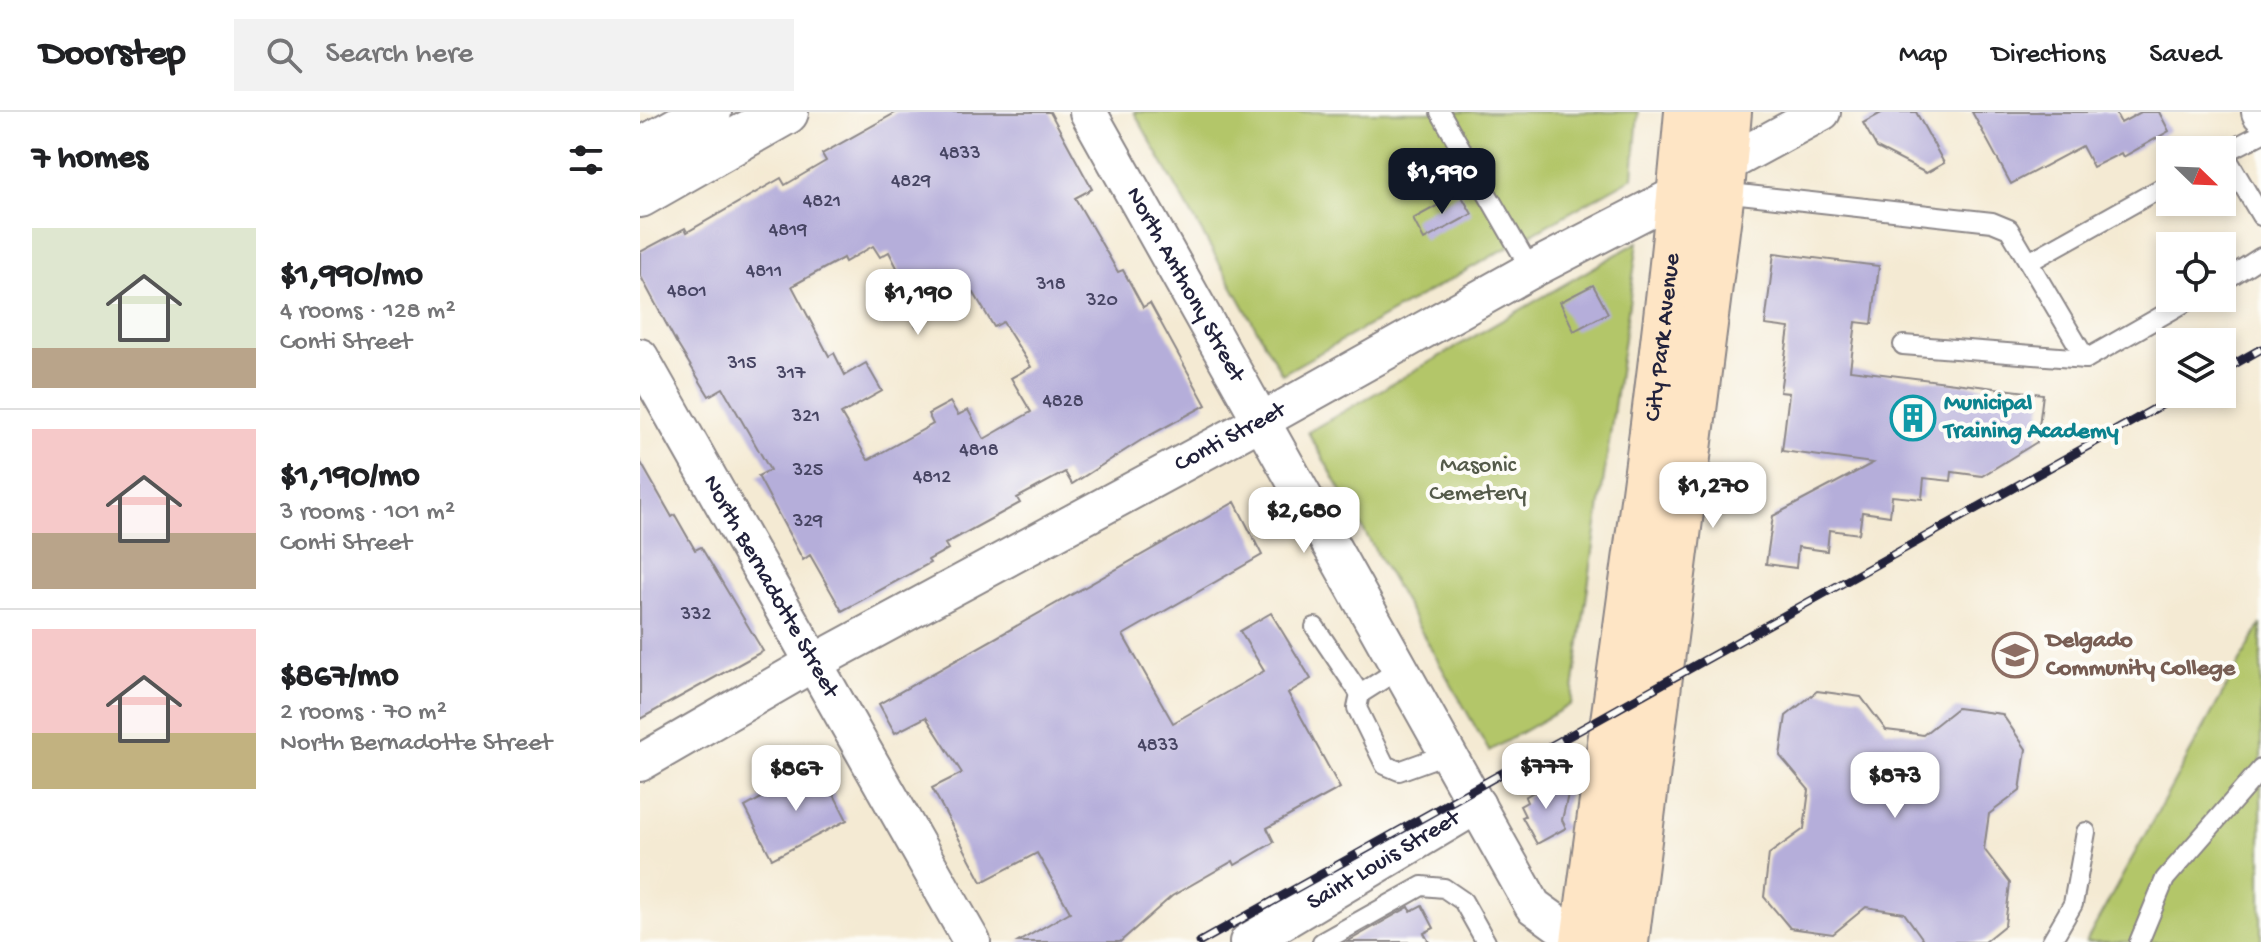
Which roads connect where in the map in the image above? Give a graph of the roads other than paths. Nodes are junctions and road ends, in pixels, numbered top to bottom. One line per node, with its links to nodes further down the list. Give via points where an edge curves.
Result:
1 (709, 112): 10 (street)
2 (786, 112): 14 (street)
3 (1088, 112): 24 (street, North Anthony Street)
4 (1440, 112): 18 (lane)
5 (1687, 112): 12 (main road, City Park Avenue)
6 (1729, 112): 12 (main road, City Park Avenue)
7 (1822, 112): 12 (street, Conti Street)
8 (2261, 134): 9 (lane)
9 (2236, 147)
10 (640, 151)
11 (2236, 175): 15 (lane)
12 (1709, 184): 17 (lane, via 1992,222 2009,229); 18 (street, Conti Street); 38 (main road, City Park Avenue); 39 (main road, City Park Avenue)
13 (2156, 191): 17 (lane)
14 (640, 195)
15 (2261, 216)
16 (2261, 257): 19 (lane)
17 (2029, 262): 23 (lane)
18 (1531, 270): 24 (street, Conti Street)
19 (2236, 273)
20 (2168, 312): 23 (lane)
21 (1903, 345): 23 (lane)
22 (640, 357): 26 (street, North Bernadotte Street)
23 (2086, 359)
24 (1263, 420): 26 (street, Conti Street); 27 (street, North Anthony Street)
25 (1315, 627): 28 (lane)
26 (815, 662): 30 (street, Conti Street); 34 (street, North Bernadotte Street)
27 (1401, 668): 28 (lane); 29 (street, North Anthony Street)
28 (1360, 694): 29 (lane, via 1357,708 1385,765 1399,771)
29 (1449, 753): 32 (street, North Anthony Street)
30 (640, 763)
31 (2261, 769): 41 (lane, via 2165,879)
32 (1477, 805): 35 (street, Saint Louis Street); 38 (street, North Anthony Street, via 1533,906)
33 (2086, 832): 40 (lane, via 2073,904)
34 (972, 942)
35 (1248, 942)
36 (1322, 942): 37 (lane, via 1422,886 1444,888 1463,901)
37 (1486, 942)
38 (1583, 942)
39 (1626, 942)
40 (2051, 942)
41 (2139, 942)

